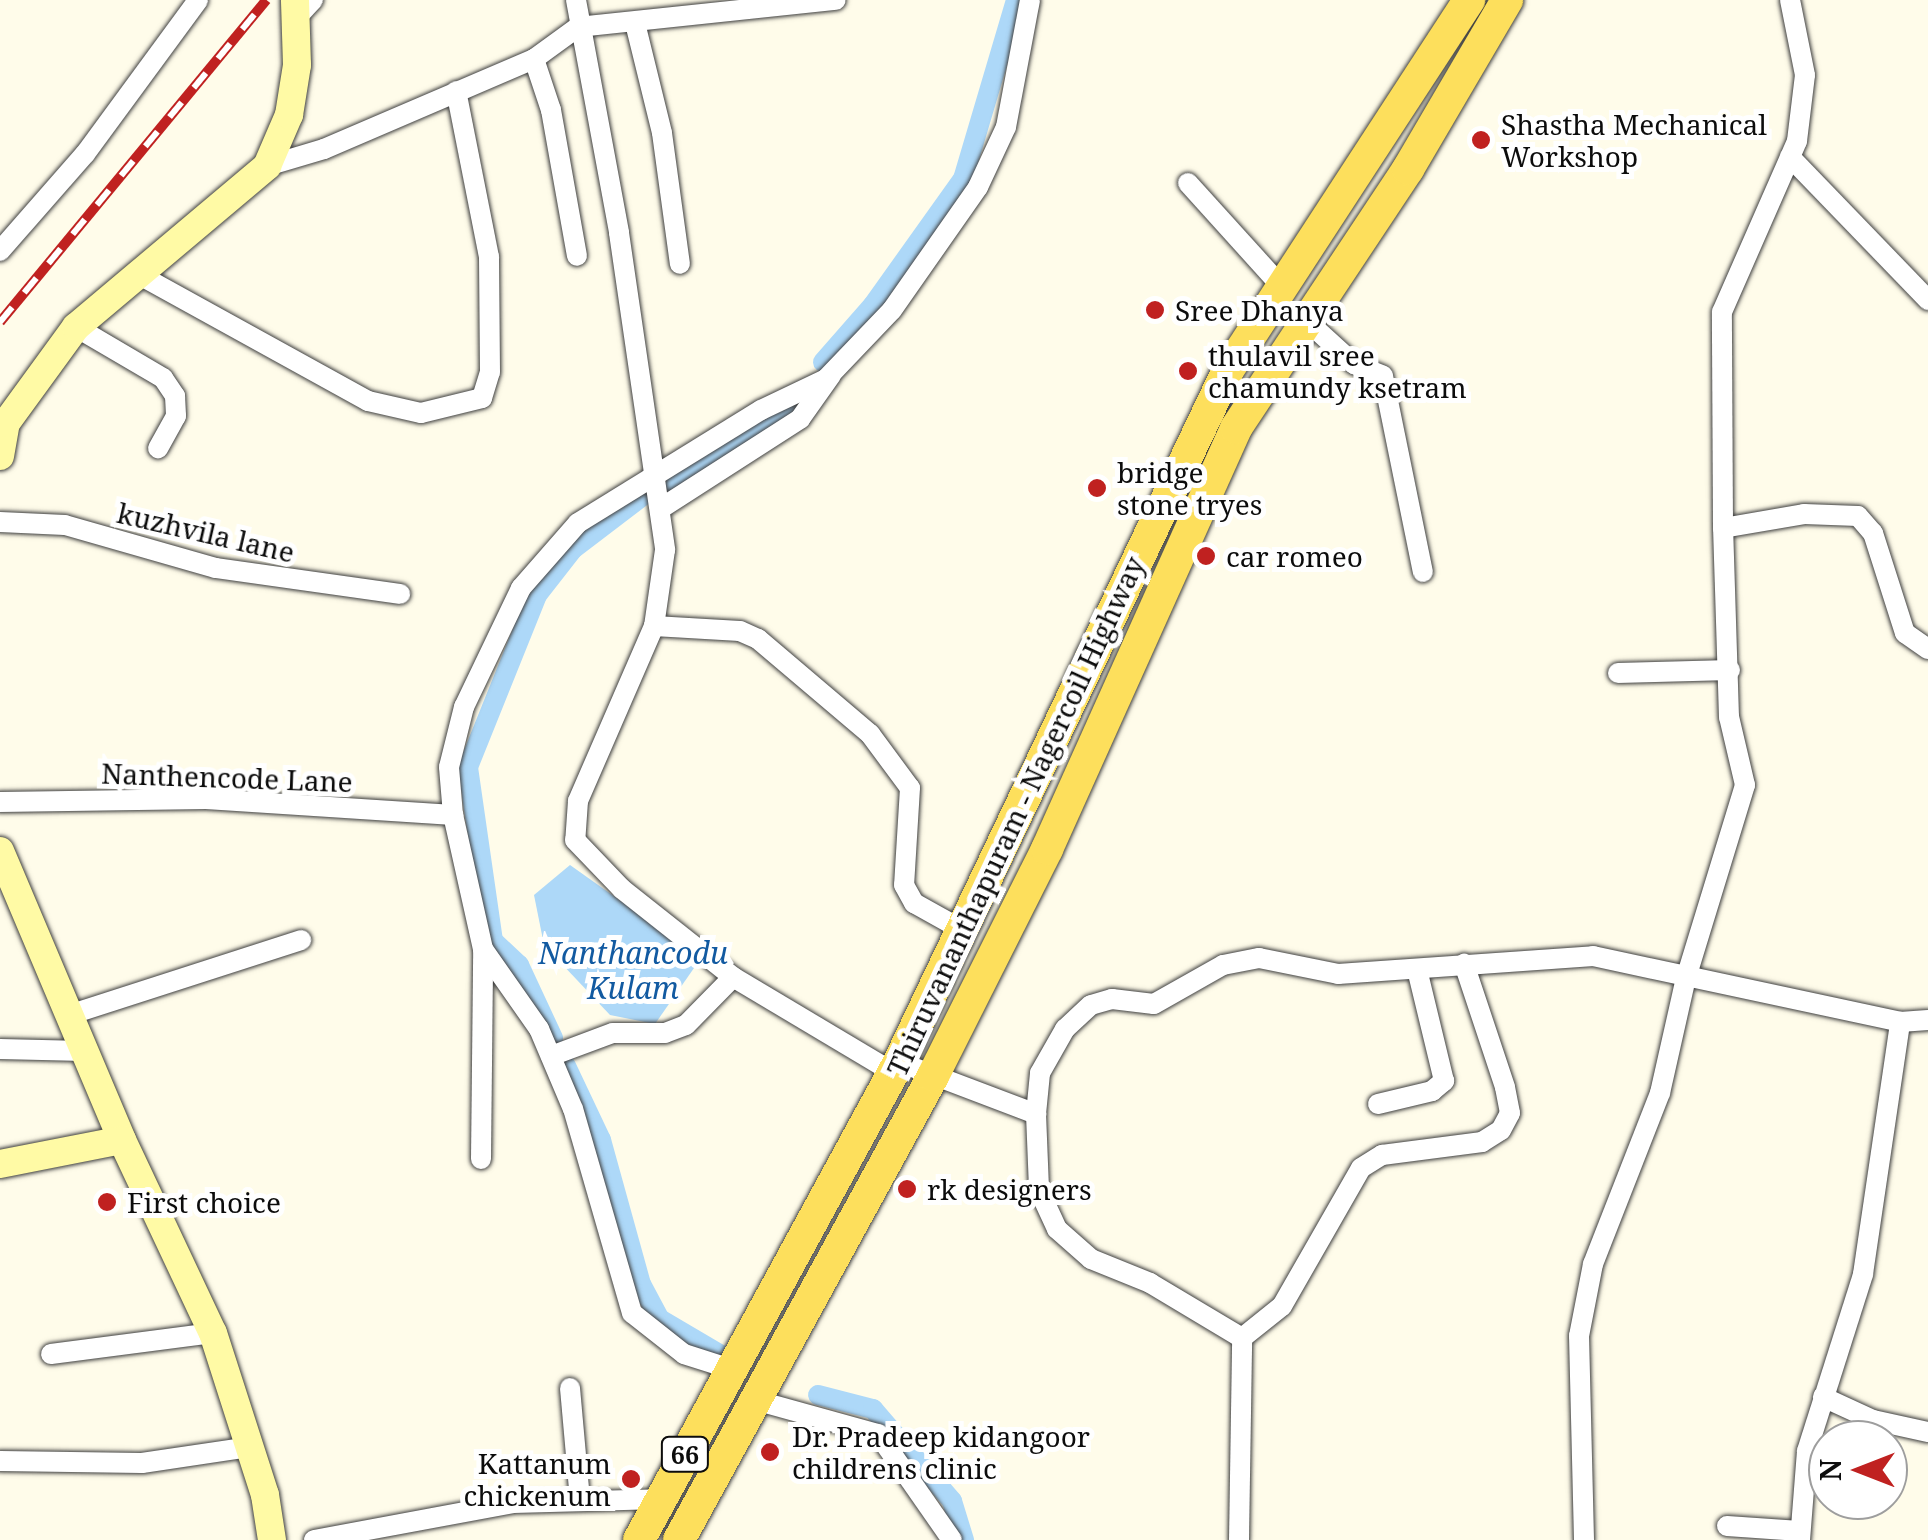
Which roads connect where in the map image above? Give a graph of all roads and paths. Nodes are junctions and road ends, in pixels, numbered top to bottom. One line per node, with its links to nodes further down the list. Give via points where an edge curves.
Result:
1 (198, 0): 17 (street, via 85,154)
2 (576, 0): 11 (street)
3 (836, 0): 8 (street)
4 (1030, 0): 25 (street, via 1006,127 978,188 892,310)
5 (1469, 0): 21 (main road, Thiruvananthapuram - Nagercoil Highway)
6 (1507, 0): 23 (main road, Thiruvananthapuram - Nagercoil Highway)
7 (1790, 0): 14 (street, via 1805,75)
8 (709, 7): 10 (street)
9 (300, 8): 15 (main road, via 289,115)
10 (635, 23): 11 (street); 19 (street, via 662,133)
11 (578, 28): 12 (street); 28 (street)
12 (534, 59): 13 (street); 18 (street, via 551,110)
13 (456, 91): 15 (street); 20 (street, via 489,257 492,332 482,398 421,414 368,401)
14 (1790, 157): 22 (street); 31 (street, via 1722,312)
15 (268, 166): 20 (main road)
16 (1188, 183): 21 (street)
17 (0, 250)
18 (577, 256)
19 (680, 264)
20 (136, 274): 24 (main road)
21 (1282, 288): 41 (main road, Thiruvananthapuram - Nagercoil Highway, via 1228,370)
22 (1928, 300)
23 (1307, 322): 32 (street, via 1354,364 1383,376); 55 (main road, Thiruvananthapuram - Nagercoil Highway, via 1236,428 1047,849)
24 (76, 327): 26 (street, via 163,378 175,396 176,416); 27 (main road, via 39,368 6,423)
25 (832, 372): 28 (street); 29 (street, via 800,420)
26 (158, 448)
27 (0, 456)
28 (658, 475): 29 (street); 39 (street, via 578,522 521,588 464,707 449,768)
29 (663, 507): 34 (street, via 665,550)
30 (0, 522): 33 (street, kuzhvila lane, via 65,525 216,568)
31 (1723, 528): 35 (street, via 1804,514 1858,516 1874,532 1906,633); 36 (street)
32 (1423, 572)
33 (400, 594)
34 (654, 626): 41 (street, via 758,638 870,734 910,788 904,885 914,903); 46 (street, via 578,801 575,840 622,889)
35 (1928, 649)
36 (1730, 670): 37 (street); 47 (street, via 1729,717 1745,785 1741,814)
37 (1618, 673)
38 (0, 802): 39 (street, Nanthencode Lane, via 206,799)
39 (453, 815): 43 (street)
40 (0, 851): 48 (main road)
41 (964, 931): 54 (main road, Thiruvananthapuram - Nagercoil Highway)
42 (301, 940): 48 (street)
43 (483, 948): 53 (street); 59 (street)
44 (1464, 964): 45 (street); 47 (street, via 1592,956); 62 (street, via 1506,1087 1510,1113 1501,1130 1482,1142 1382,1155 1362,1168 1282,1306)
45 (1418, 970): 56 (street, via 1444,1082); 57 (street, via 1338,974 1259,958 1223,965 1154,1004 1112,999 1091,1005 1065,1029 1040,1073)
46 (734, 977): 53 (street, via 686,1025 666,1033 612,1033); 54 (street)
47 (1686, 978): 50 (street); 81 (street, via 1660,1092 1592,1264 1579,1336)
48 (69, 1015): 52 (main road)
49 (1928, 1020): 50 (street)
50 (1900, 1022): 66 (street, via 1862,1274 1840,1363)
51 (0, 1049): 52 (street)
52 (84, 1051): 58 (main road)
53 (551, 1056): 64 (street, via 573,1109 632,1313 684,1354)
54 (896, 1068): 55 (street); 64 (main road, Thiruvananthapuram - Nagercoil Highway)
55 (932, 1076): 57 (street); 67 (main road, Thiruvananthapuram - Nagercoil Highway)
56 (1378, 1104)
57 (1036, 1114): 62 (street, via 1039,1190 1057,1228 1092,1259)
58 (122, 1140): 60 (main road); 61 (main road)
59 (481, 1159)
60 (0, 1164)
61 (213, 1333): 63 (street); 69 (main road)
62 (1242, 1338): 80 (street)
63 (51, 1354)
64 (731, 1368): 71 (main road, Thiruvananthapuram - Nagercoil Highway / 66)
65 (570, 1388): 72 (street)
66 (1823, 1397): 68 (street, via 1874,1420); 74 (street, via 1808,1451)
67 (755, 1400): 78 (main road, Thiruvananthapuram - Nagercoil Highway); 79 (street, via 878,1434)
68 (1928, 1432)
69 (248, 1448): 70 (street, via 142,1463); 75 (main road)
70 (0, 1462)
71 (661, 1499): 72 (street); 77 (main road, Thiruvananthapuram - Nagercoil Highway / 66)
72 (580, 1501): 76 (street, via 513,1503)
73 (1727, 1526): 74 (street)
74 (1800, 1536)
75 (272, 1540)
76 (314, 1540)
77 (639, 1540)
78 (679, 1540)
79 (952, 1540)
80 (1239, 1540)
81 (1584, 1540)

